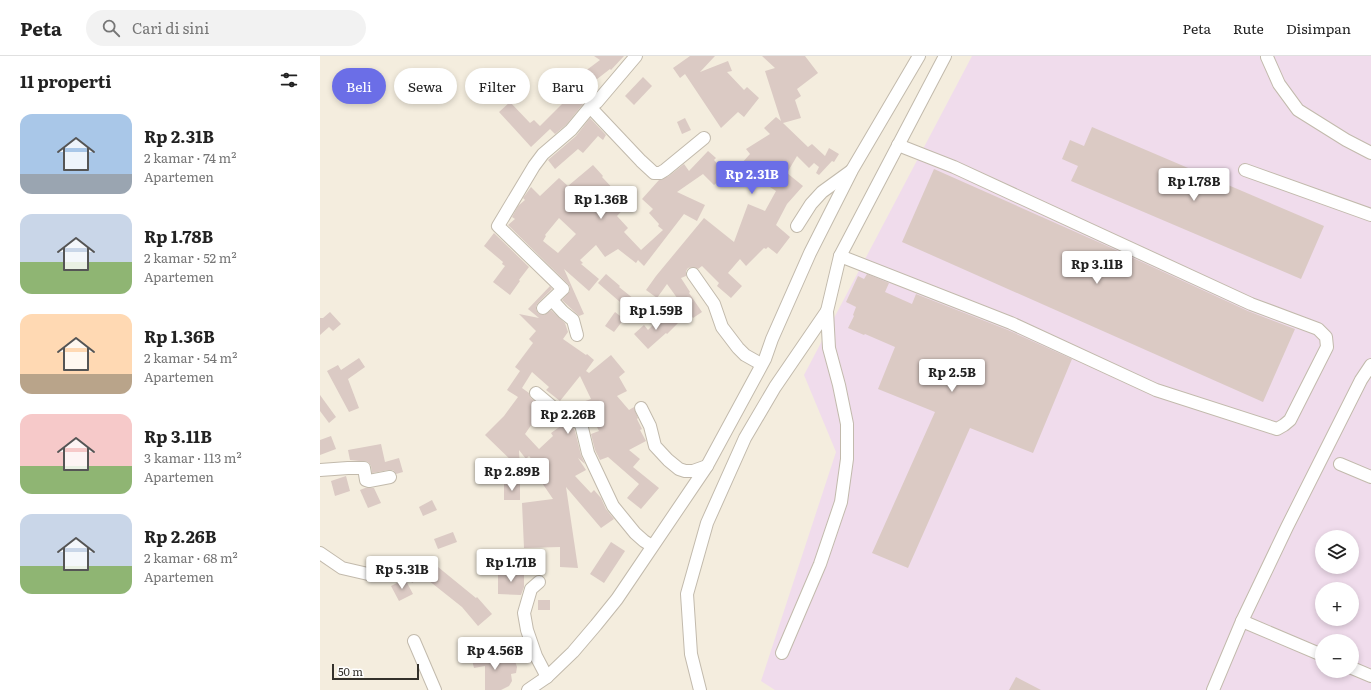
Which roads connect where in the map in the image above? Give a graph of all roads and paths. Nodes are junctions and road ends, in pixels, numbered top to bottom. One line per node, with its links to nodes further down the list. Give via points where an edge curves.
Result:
1 (636, 56): 5 (street)
2 (918, 56): 9 (street)
3 (945, 56): 7 (street)
4 (1267, 56): 8 (street, via 1279,84 1298,110)
5 (590, 107): 6 (street, via 654,173 665,170); 15 (street, via 570,130 543,154 498,226 563,289)
6 (704, 138)
7 (898, 145): 13 (street); 13 (street, via 954,167 1251,304 1318,329 1326,337 1327,347 1290,420 1277,429 1156,390 1011,323)
8 (1371, 153)
9 (852, 170): 12 (street, via 822,192); 19 (street, via 810,253)
10 (1245, 170): 11 (street)
11 (1371, 215)
12 (797, 226)
13 (840, 256): 17 (street)
14 (693, 274): 19 (street, via 714,304 722,327 745,355)
15 (552, 300): 16 (street); 18 (street, via 573,320)
16 (543, 308)
17 (828, 311): 34 (street, via 829,348 847,424 847,459 841,502 820,564); 41 (street, via 745,438 707,523 687,594 691,654)
18 (577, 335)
19 (761, 364): 24 (street)
20 (1371, 365): 32 (street, via 1361,380)
21 (536, 393): 28 (street, via 555,409 581,424 588,453 613,506 635,532)
22 (641, 408): 24 (street, via 650,426 655,446 668,460 685,471)
23 (1340, 464): 26 (street)
24 (707, 466): 28 (street)
25 (320, 470): 27 (street, via 364,468 366,480)
26 (1371, 477)
27 (390, 478)
28 (652, 546): 38 (street, via 617,599 573,652)
29 (320, 553): 30 (street, via 342,568)
30 (368, 574)
31 (539, 582): 38 (street, via 531,589 524,613 536,656)
32 (1242, 621): 35 (street); 42 (street)
33 (414, 641): 39 (street)
34 (782, 652)
35 (1315, 652)
36 (1359, 671): 37 (street)
37 (1371, 676)
38 (547, 677): 40 (street)
39 (435, 690)
40 (528, 690)
41 (700, 690)
42 (1212, 690)

